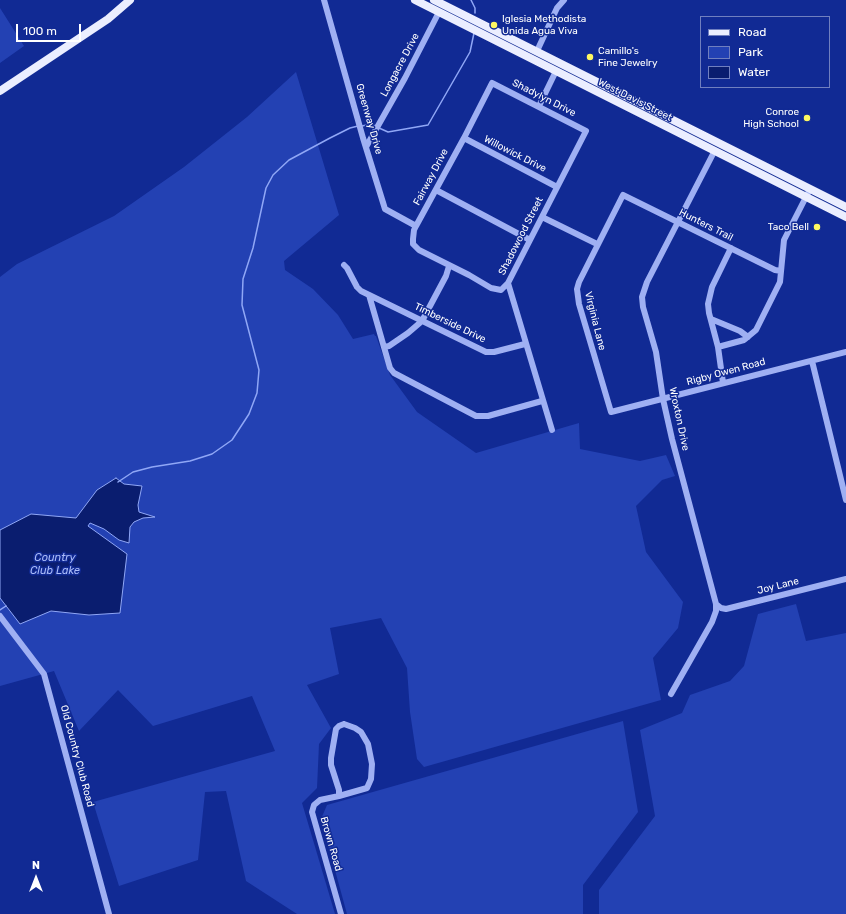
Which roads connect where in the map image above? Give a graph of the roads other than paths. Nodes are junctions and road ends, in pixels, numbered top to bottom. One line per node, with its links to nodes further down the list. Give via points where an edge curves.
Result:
1 (130, 0): 13 (main road, via 108,19)
2 (324, 0): 20 (street, Greenway Drive)
3 (415, 0): 6 (main road, West Davis Street)
4 (434, 0): 7 (main road, West Davis Street)
5 (564, 0): 9 (street, via 557,8)
6 (439, 12): 7 (main road, via 446,10 477,25); 8 (main road, West Davis Street); 20 (street, Longacre Drive)
7 (484, 25): 9 (main road, West Davis Street)
8 (493, 40): 9 (main road, via 502,40 531,55); 10 (main road, West Davis Street)
9 (537, 52): 11 (main road, West Davis Street)
10 (556, 71): 11 (main road, via 564,69 592,82); 14 (main road, West Davis Street); 15 (street)
11 (598, 82): 16 (main road, West Davis Street)
12 (492, 83): 15 (street, Shadylyn Drive); 18 (street, Fairway Drive)
13 (0, 91)
14 (609, 98): 16 (main road, via 617,98 647,113); 19 (main road, West Davis Street)
15 (539, 106): 17 (street, Shadylyn Drive)
16 (654, 110): 22 (main road, West Davis Street)
17 (586, 131): 23 (street, Shadowood Street)
18 (464, 138): 23 (street, Willowick Drive); 25 (street, Fairway Drive)
19 (687, 138): 21 (main road, West Davis Street); 22 (main road, via 696,135 737,156)
20 (366, 147): 32 (street, Greenway Drive, via 386,210)
21 (714, 152): 27 (main road, West Davis Street); 31 (street, Wroxton Drive)
22 (745, 156): 24 (main road, West Davis Street)
23 (557, 187): 29 (street, Shadowood Street)
24 (810, 189): 27 (street); 28 (main road, West Davis Street)
25 (436, 190): 32 (street, Fairway Drive); 33 (street)
26 (623, 195): 31 (street, Hunters Trail); 34 (street, Virginia Lane)
27 (806, 197): 30 (main road, West Davis Street); 38 (street, via 784,240)
28 (846, 207)
29 (542, 217): 33 (street, Shadowood Street); 34 (street)
30 (846, 217)
31 (678, 222): 35 (street, Hunters Trail); 50 (street, Wroxton Drive, via 642,297 656,352)
32 (416, 226): 37 (street, Fairway Drive, via 414,244 419,250)
33 (530, 240): 39 (street, Shadowood Street)
34 (598, 244): 52 (street, Virginia Lane, via 579,282 577,297)
35 (731, 248): 38 (street, Hunters Trail); 41 (street, via 710,291 708,304)
36 (344, 265): 40 (street, Timberside Drive, via 357,287)
37 (450, 266): 39 (street, Fairway Drive, via 496,290 501,290); 42 (street)
38 (781, 271): 43 (street, via 777,289 756,330)
39 (508, 283): 44 (street, Shadowood Street)
40 (369, 295): 42 (street, Timberside Drive); 45 (street)
41 (711, 319): 43 (street); 46 (street)
42 (422, 321): 44 (street, Timberside Drive, via 486,352); 45 (street, via 390,346)
43 (748, 337): 46 (street)
44 (525, 344): 51 (street, Shadowood Street)
45 (384, 347): 51 (street, via 394,374 476,416 488,416)
46 (718, 347): 49 (street)
47 (846, 352): 48 (street, Rigby Owen Road)
48 (812, 360): 49 (street, Rigby Owen Road); 54 (street)
49 (723, 383): 50 (street, Rigby Owen Road)
50 (663, 399): 52 (street, Rigby Owen Road); 56 (street, Wroxton Drive)
51 (542, 401): 53 (street, Shadowood Street)
52 (610, 412)
53 (552, 430)
54 (846, 500)
55 (846, 579): 56 (street, Joy Lane, via 726,609)
56 (716, 604): 58 (street, Wroxton Drive, via 712,622)
57 (0, 616): 60 (street, Old Country Club Road, via 44,674)
58 (671, 694)
59 (339, 796): 59 (street, Brown Road, via 367,788 371,779 372,764 368,744 361,732 344,724 336,729 331,758); 61 (street, Brown Road, via 320,800 314,805 312,812)
60 (109, 914)
61 (341, 914)

